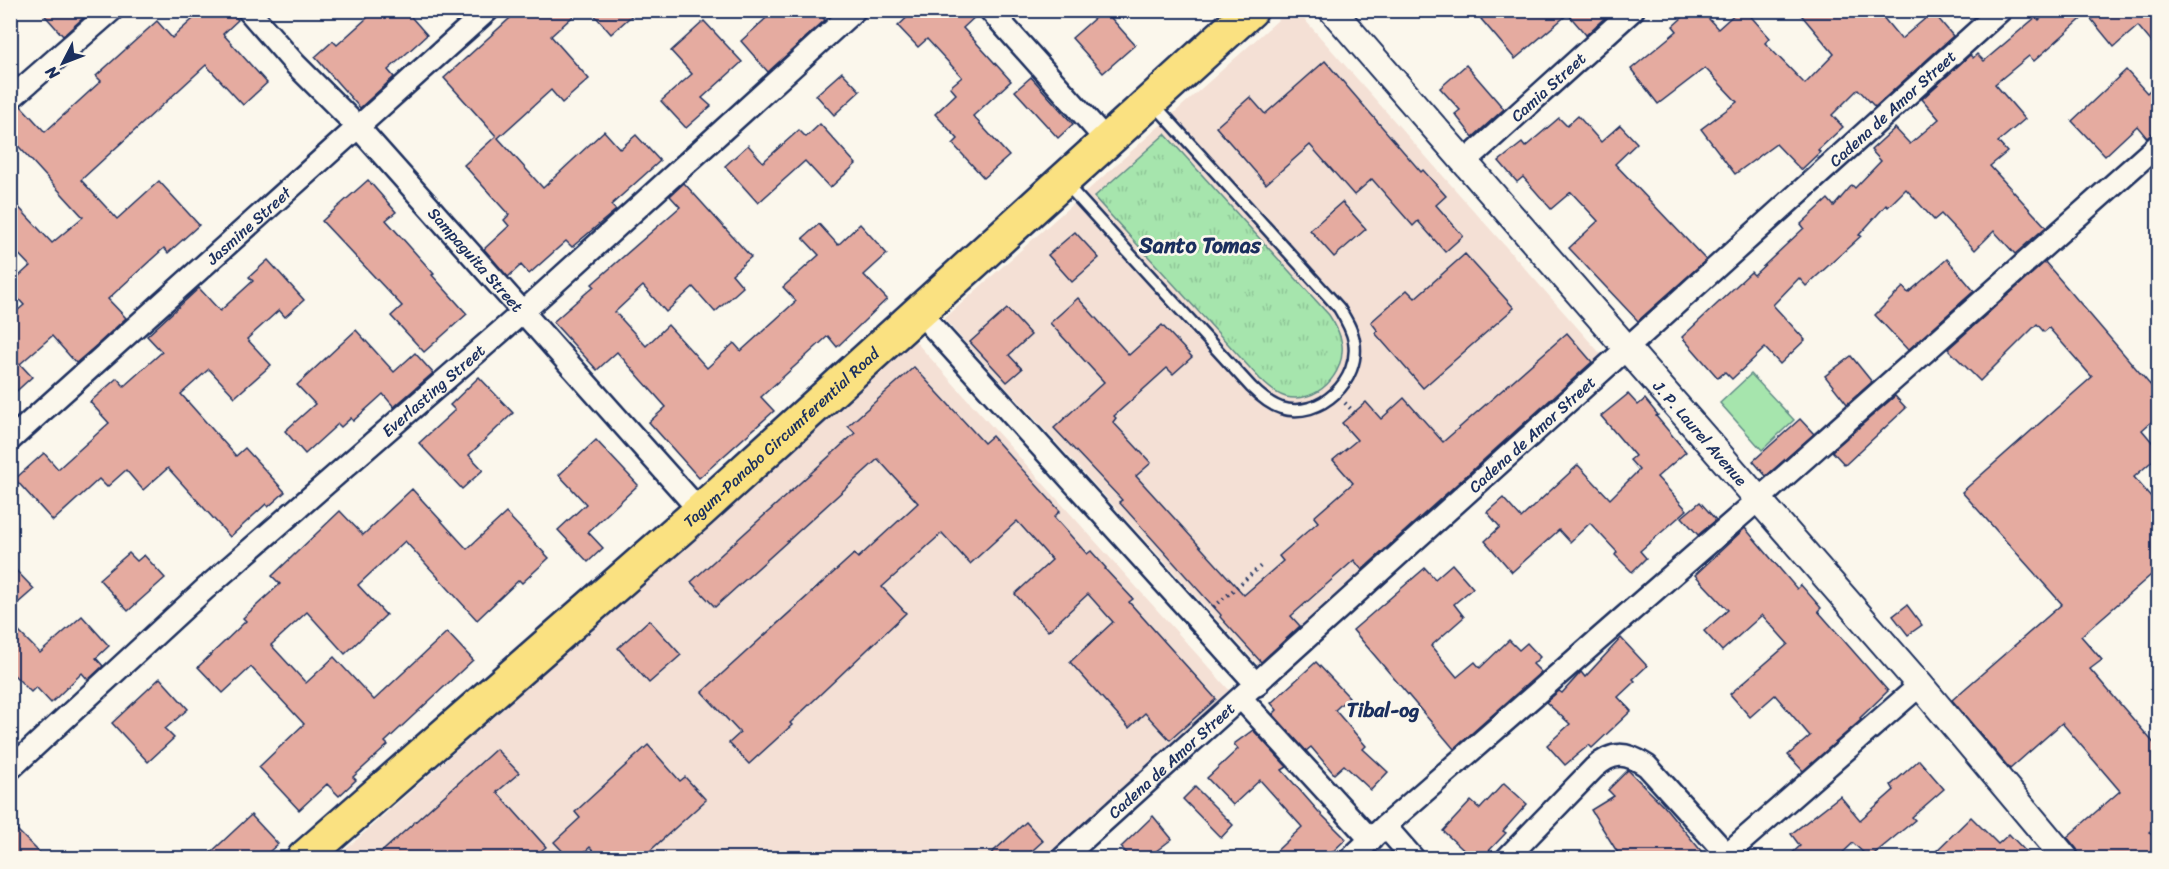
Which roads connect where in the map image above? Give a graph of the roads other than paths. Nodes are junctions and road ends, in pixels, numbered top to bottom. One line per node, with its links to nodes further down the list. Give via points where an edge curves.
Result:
1 (112, 10): 10 (street)
2 (248, 10): 12 (street, Sampaguita Street)
3 (488, 10): 12 (street, Jasmine Street)
4 (855, 10): 17 (street, Everlasting Street)
5 (990, 10): 13 (street)
6 (1251, 10): 11 (main road, Tagum-Panabo Circumferential Road)
7 (1332, 10): 15 (street, J. P. Laurel Avenue)
8 (1633, 10): 15 (street, Camia Street)
9 (2001, 10): 19 (street, Cadena de Amor Street)
10 (10, 99)
11 (1152, 101): 13 (main road, Tagum-Panabo Circumferential Road); 16 (lane, via 1339,308 1354,343 1348,378 1337,393 1301,410 1282,408 1265,400)
12 (358, 127): 17 (street, Sampaguita Street); 20 (street, Jasmine Street)
13 (1107, 141): 16 (main road, Tagum-Panabo Circumferential Road)
14 (2158, 145): 21 (street)
15 (1464, 162): 19 (street, J. P. Laurel Avenue)
16 (1064, 181): 18 (main road, Tagum-Panabo Circumferential Road)
17 (523, 312): 22 (street, Sampaguita Street); 25 (street, Everlasting Street, via 205,589)
18 (919, 312): 22 (main road, Tagum-Panabo Circumferential Road); 24 (street, via 1199,620)
19 (1627, 349): 21 (street, J. P. Laurel Avenue); 24 (street, Cadena de Amor Street)
20 (10, 440)
21 (1758, 500): 23 (street, J. P. Laurel Avenue); 26 (street)
22 (700, 511): 28 (main road, Tagum-Panabo Circumferential Road)
23 (1920, 685): 27 (street); 33 (street, J. P. Laurel Avenue)
24 (1249, 691): 26 (street); 29 (street, Cadena de Amor Street)
25 (10, 769)
26 (1378, 833): 30 (street); 31 (street)
27 (1729, 856): 32 (street, via 1647,766 1624,755 1604,758)
28 (304, 858)
29 (1063, 858)
30 (1351, 858)
31 (1413, 858)
32 (1507, 858)
33 (2065, 858)

